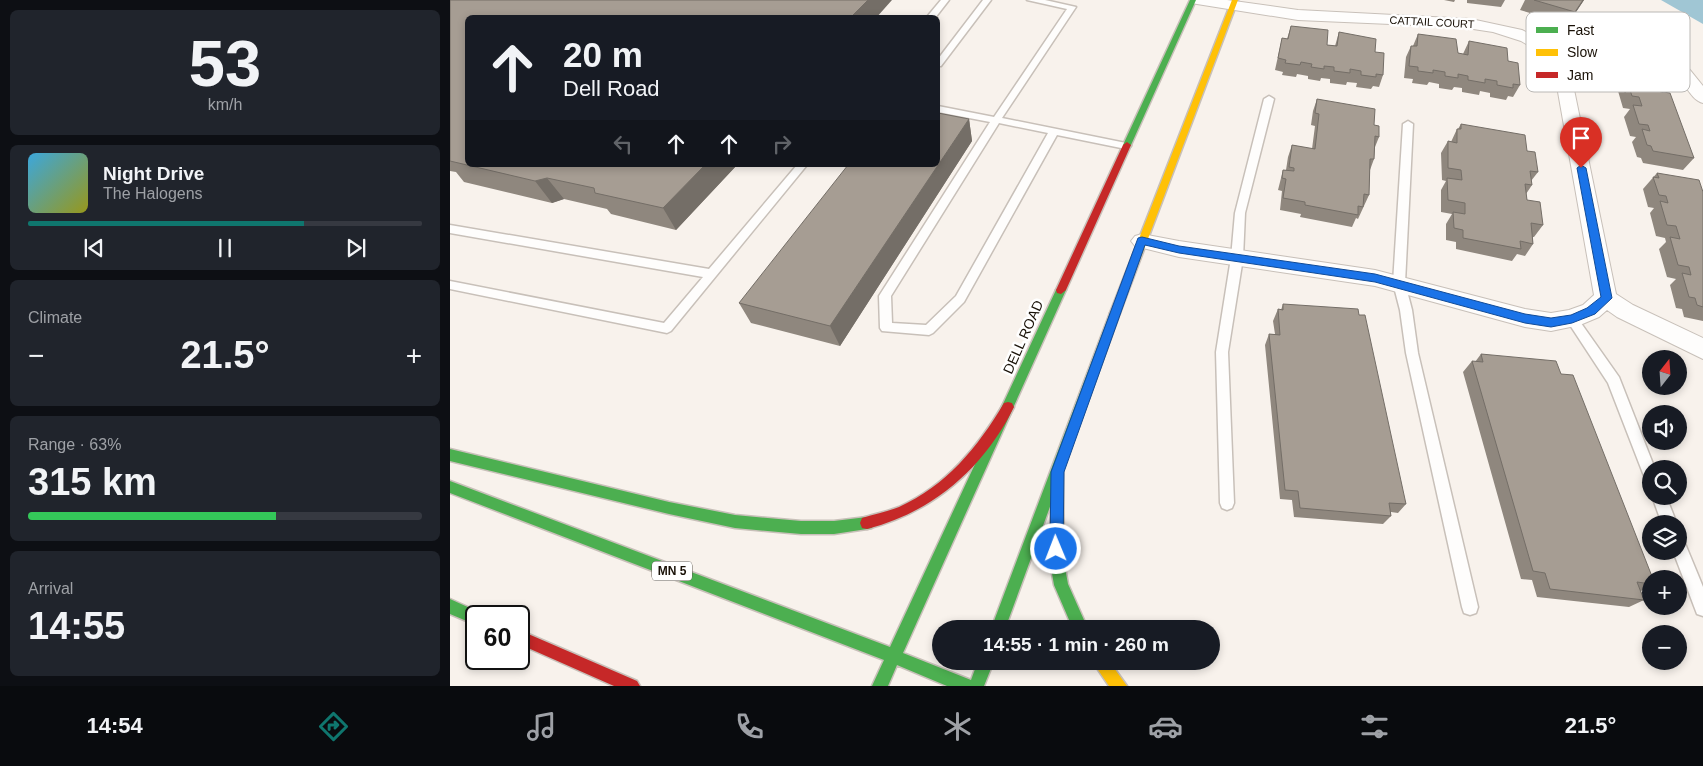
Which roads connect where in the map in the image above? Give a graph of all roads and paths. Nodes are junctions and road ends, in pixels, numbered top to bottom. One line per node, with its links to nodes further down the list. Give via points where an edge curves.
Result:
1 (945, 0): 6 (lane)
2 (987, 0): 8 (lane)
3 (1031, 0): 14 (lane, via 1072,7)
4 (1195, 0): 5 (street, CATTAIL COURT); 17 (street, DELL ROAD)
5 (1234, 3): 7 (street, CATTAIL COURT, via 1298,15 1460,22 1484,25); 20 (street)
6 (932, 15)
7 (1526, 38)
8 (940, 61)
9 (1690, 81): 11 (street)
10 (1566, 92): 25 (street)
11 (1703, 98)
12 (1269, 99): 21 (lane, via 1240,213)
13 (940, 110): 14 (lane)
14 (996, 120): 16 (lane); 16 (lane, via 885,296 886,328 928,330 960,299)
15 (1408, 124): 23 (lane)
16 (1054, 132): 17 (lane)
17 (1126, 146): 28 (street, DELL ROAD)
18 (800, 167): 22 (lane)
19 (450, 229): 22 (lane)
20 (1142, 241): 21 (street); 31 (street)
21 (1237, 258): 23 (street); 33 (lane, via 1222,352)
22 (711, 274): 24 (lane, via 667,328)
23 (1399, 283): 26 (street, via 1525,318 1551,322); 36 (lane)
24 (450, 285)
25 (1606, 298): 26 (street, via 1591,311); 27 (street)
26 (1572, 319): 30 (lane, via 1614,381)
27 (1703, 348)
28 (1008, 407): 29 (street, via 988,440 944,485 919,503 892,516 850,526 791,527 716,516); 42 (street, DELL ROAD)
29 (450, 455)
30 (1645, 460)
31 (1058, 472): 39 (street); 40 (street, via 1057,562 1061,585)
32 (450, 487): 42 (street, MN 5, via 856,640)
33 (1227, 503)
34 (1684, 560): 37 (lane)
35 (450, 606): 38 (street)
36 (1470, 607)
37 (1703, 608)
38 (465, 613)
39 (1001, 620)
40 (1077, 620)
41 (530, 642): 43 (street)
42 (893, 657): 48 (street, DELL ROAD); 49 (street, MN 5)
43 (573, 660): 46 (street); 47 (street)
44 (982, 670): 50 (street)
45 (1106, 670): 51 (street)
46 (604, 686)
47 (632, 686)
48 (880, 686)
49 (966, 686)
50 (976, 686)
51 (1119, 686)

